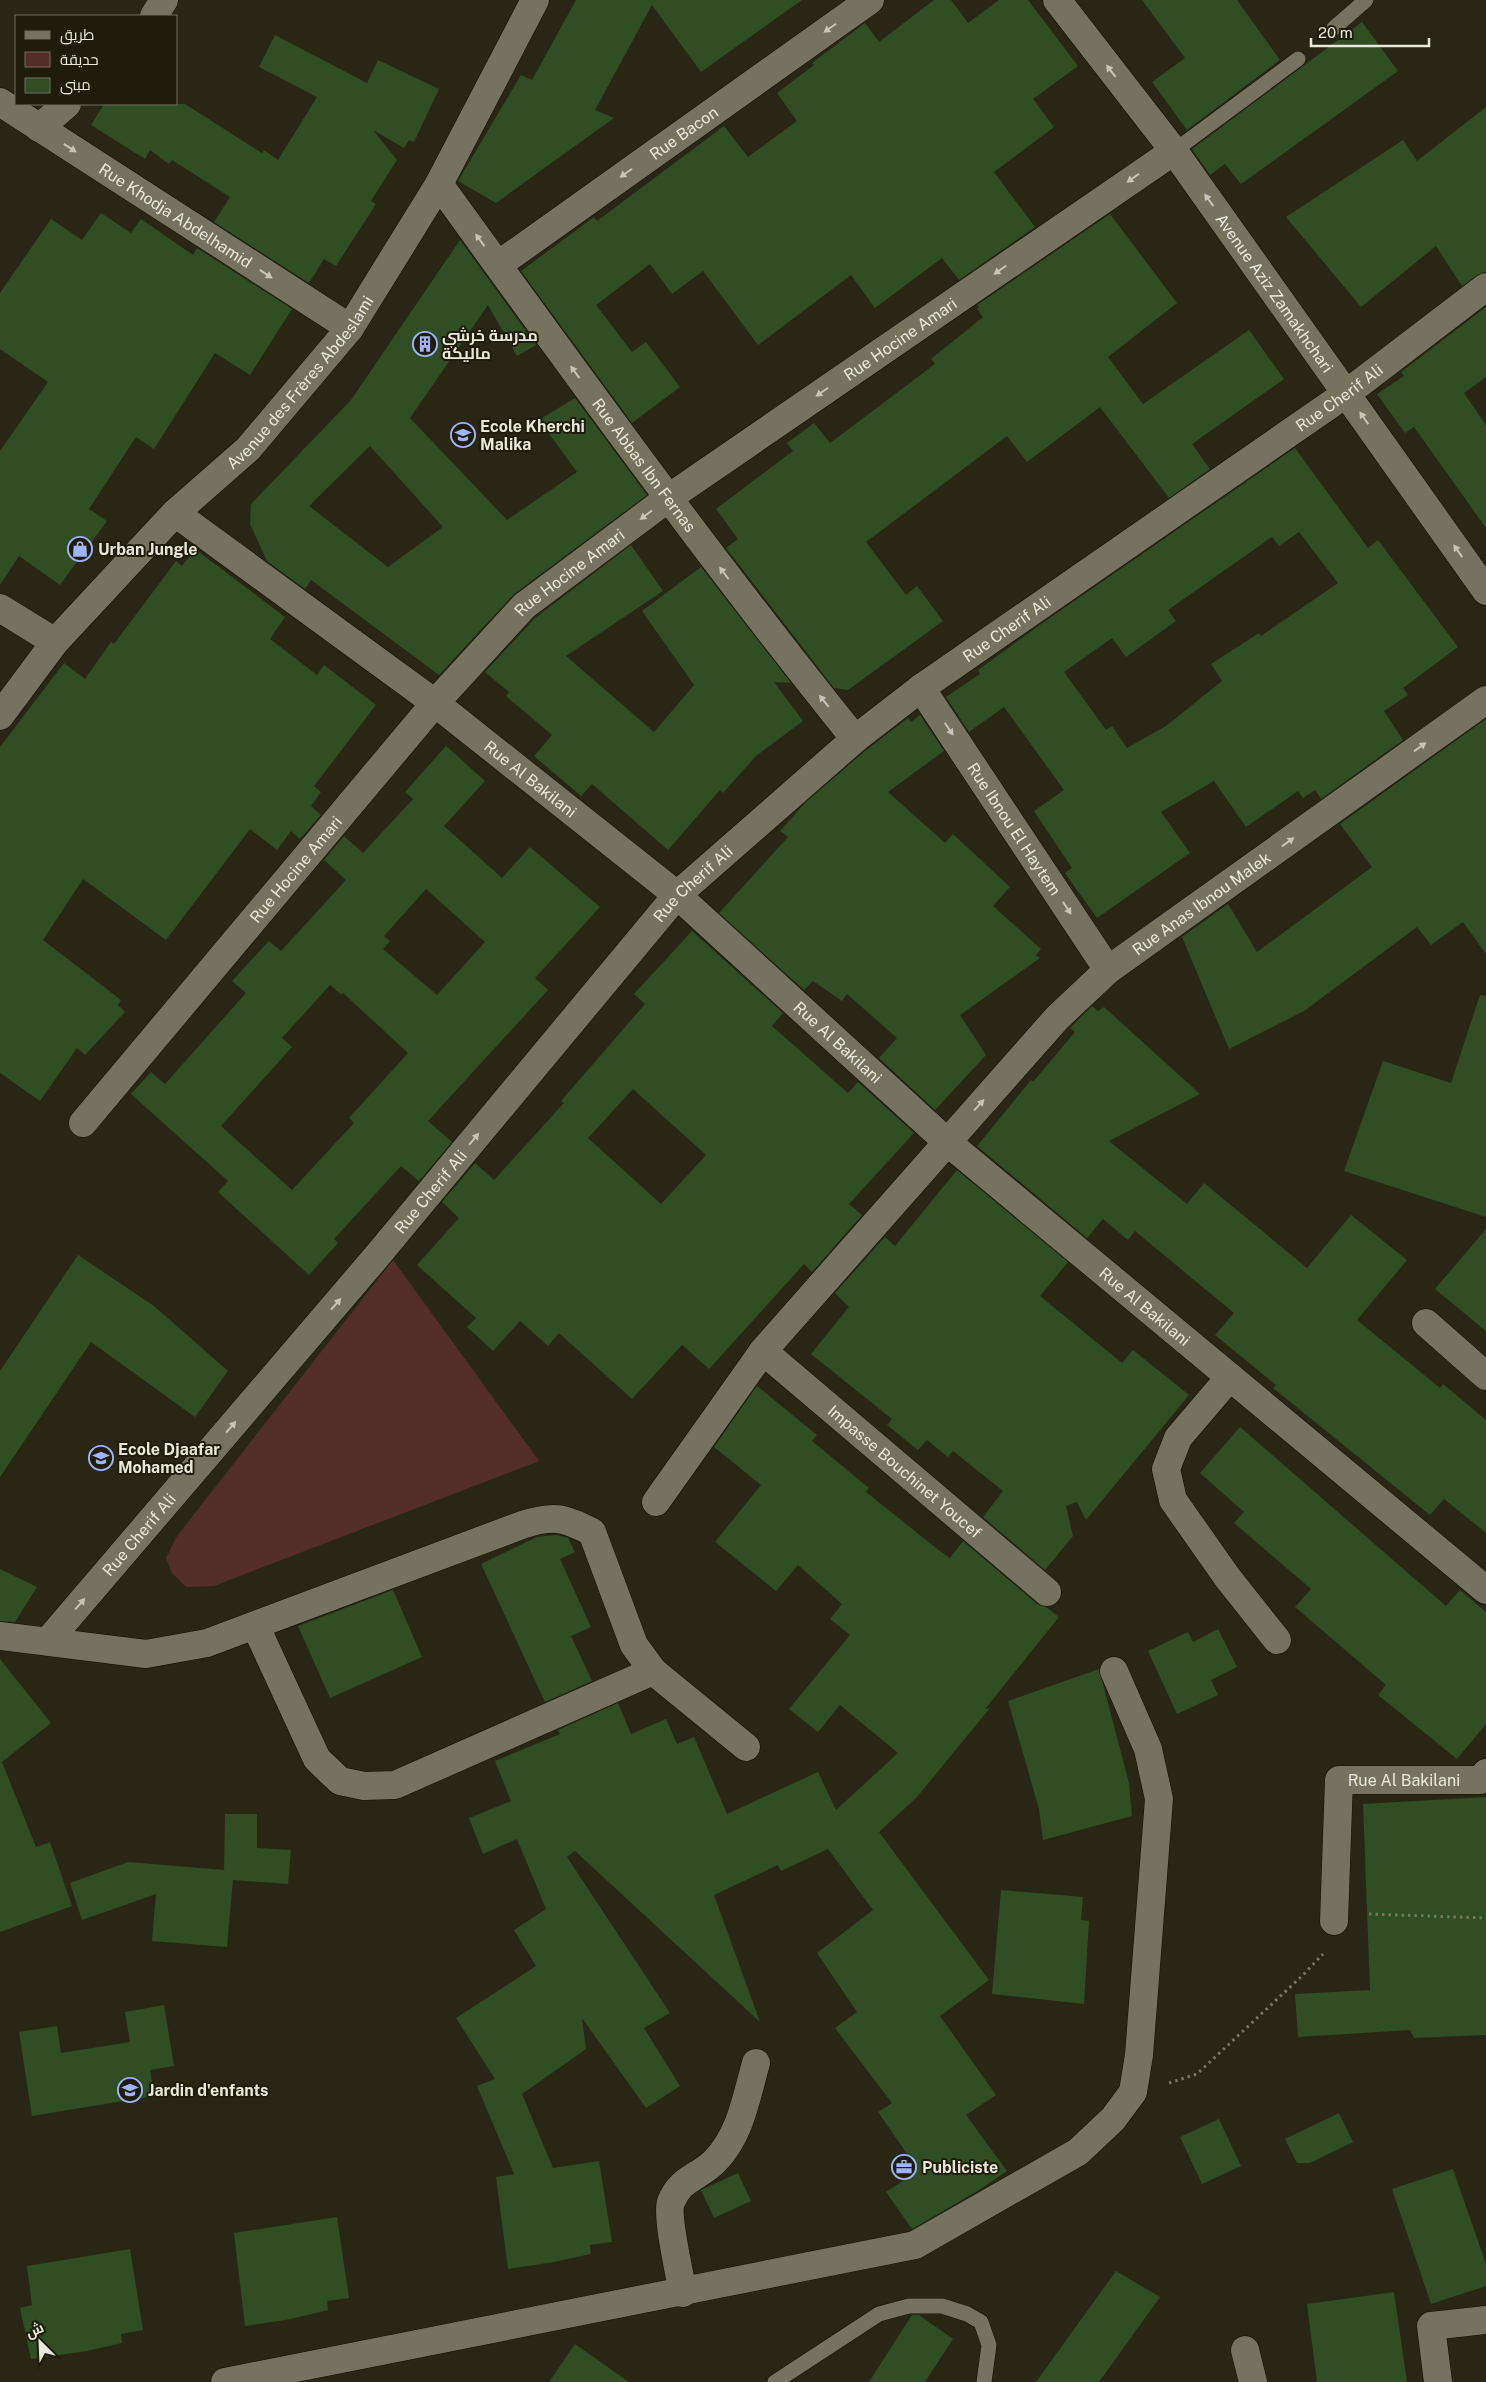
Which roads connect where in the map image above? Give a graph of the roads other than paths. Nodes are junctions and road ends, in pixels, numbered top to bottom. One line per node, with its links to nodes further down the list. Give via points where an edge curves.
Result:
1 (164, 0): 6 (street)
2 (535, 0): 13 (street, Avenue des Frères Abdeslami)
3 (870, 0): 14 (street, Rue Bacon, one-way to 14)
4 (1057, 0): 12 (street, Avenue Aziz Zamakhchari, one-way to 4)
5 (1366, 0): 7 (lane)
6 (155, 15)
7 (1334, 28)
8 (1298, 59): 12 (lane)
9 (0, 102): 11 (street, Rue Khodja Abdelhamid)
10 (66, 105): 11 (street)
11 (39, 128): 16 (street, Rue Khodja Abdelhamid, one-way to 16)
12 (1174, 151): 17 (street, Avenue Aziz Zamakhchari, one-way to 12); 18 (street, Rue Hocine Amari, one-way to 18)
13 (439, 184): 14 (street, Rue Abbas Ibn Fernas, one-way to 13); 16 (street, Avenue des Frères Abdeslami)
14 (498, 265): 18 (street, Rue Abbas Ibn Fernas, one-way to 14)
15 (1486, 287): 17 (street, Rue Cherif Ali)
16 (350, 328): 19 (street, Avenue des Frères Abdeslami, via 248,449)
17 (1347, 393): 20 (street, Avenue Aziz Zamakhchari, one-way to 17); 23 (street, Rue Cherif Ali)
18 (667, 499): 25 (street, Rue Hocine Amari, one-way to 25, via 524,606); 27 (street, Rue Abbas Ibn Fernas, one-way to 18)
19 (175, 513): 22 (street, Avenue des Frères Abdeslami); 25 (street, Rue Al Bakilani)
20 (1486, 591)
21 (0, 608): 22 (street)
22 (55, 642): 26 (street, Avenue des Frères Abdeslami)
23 (922, 688): 27 (street, Rue Cherif Ali); 29 (street, Rue Ibnou El Haytem, one-way to 29)
24 (1486, 700): 29 (street, Rue Anas Ibnou Malek, one-way to 24)
25 (435, 703): 28 (street, Rue Al Bakilani); 30 (street, Rue Hocine Amari)
26 (0, 716)
27 (855, 739): 28 (street, Rue Cherif Ali)
28 (677, 895): 31 (street, Rue Al Bakilani); 42 (street, Rue Cherif Ali, one-way to 28, via 377,1256)
29 (1108, 970): 31 (street, Rue Anas Ibnou Malek, one-way to 29, via 1057,1018)
30 (83, 1123)
31 (946, 1141): 33 (street, Rue Anas Ibnou Malek); 35 (street, Rue Al Bakilani)
32 (1426, 1323): 34 (street)
33 (763, 1351): 36 (street, Rue Anas Ibnou Malek); 38 (street, Impasse Bouchinet Youcef)
34 (1486, 1376)
35 (1230, 1377): 37 (street, Rue Al Bakilani); 41 (street, via 1178,1438 1166,1469 1173,1500)
36 (656, 1502)
37 (1486, 1590)
38 (1047, 1592)
39 (256, 1627): 42 (street, via 207,1643 146,1654); 43 (street, via 546,1517 571,1521 592,1532 634,1646); 43 (street, via 317,1759 340,1780 364,1786 395,1785)
40 (0, 1636): 42 (street)
41 (1277, 1640)
42 (48, 1641)
43 (653, 1670): 45 (street)
44 (1114, 1672): 49 (street, via 1148,1749 1159,1799 1139,2055 1133,2092 1113,2119 1078,2152 916,2245)
45 (746, 1747)
46 (1486, 1773): 47 (street, Rue Al Bakilani, via 1480,1780 1339,1780)
47 (1347, 1917)
48 (756, 2063): 49 (street, via 737,2132 714,2162 683,2183 670,2204)
49 (683, 2293): 52 (street)
50 (1486, 2320): 56 (street, via 1431,2326)
51 (1245, 2350): 55 (street)
52 (225, 2382)
53 (775, 2382): 54 (lane, via 879,2314 909,2306 942,2306 981,2322 989,2345)
54 (984, 2382)
55 (1253, 2382)
56 (1438, 2382)

